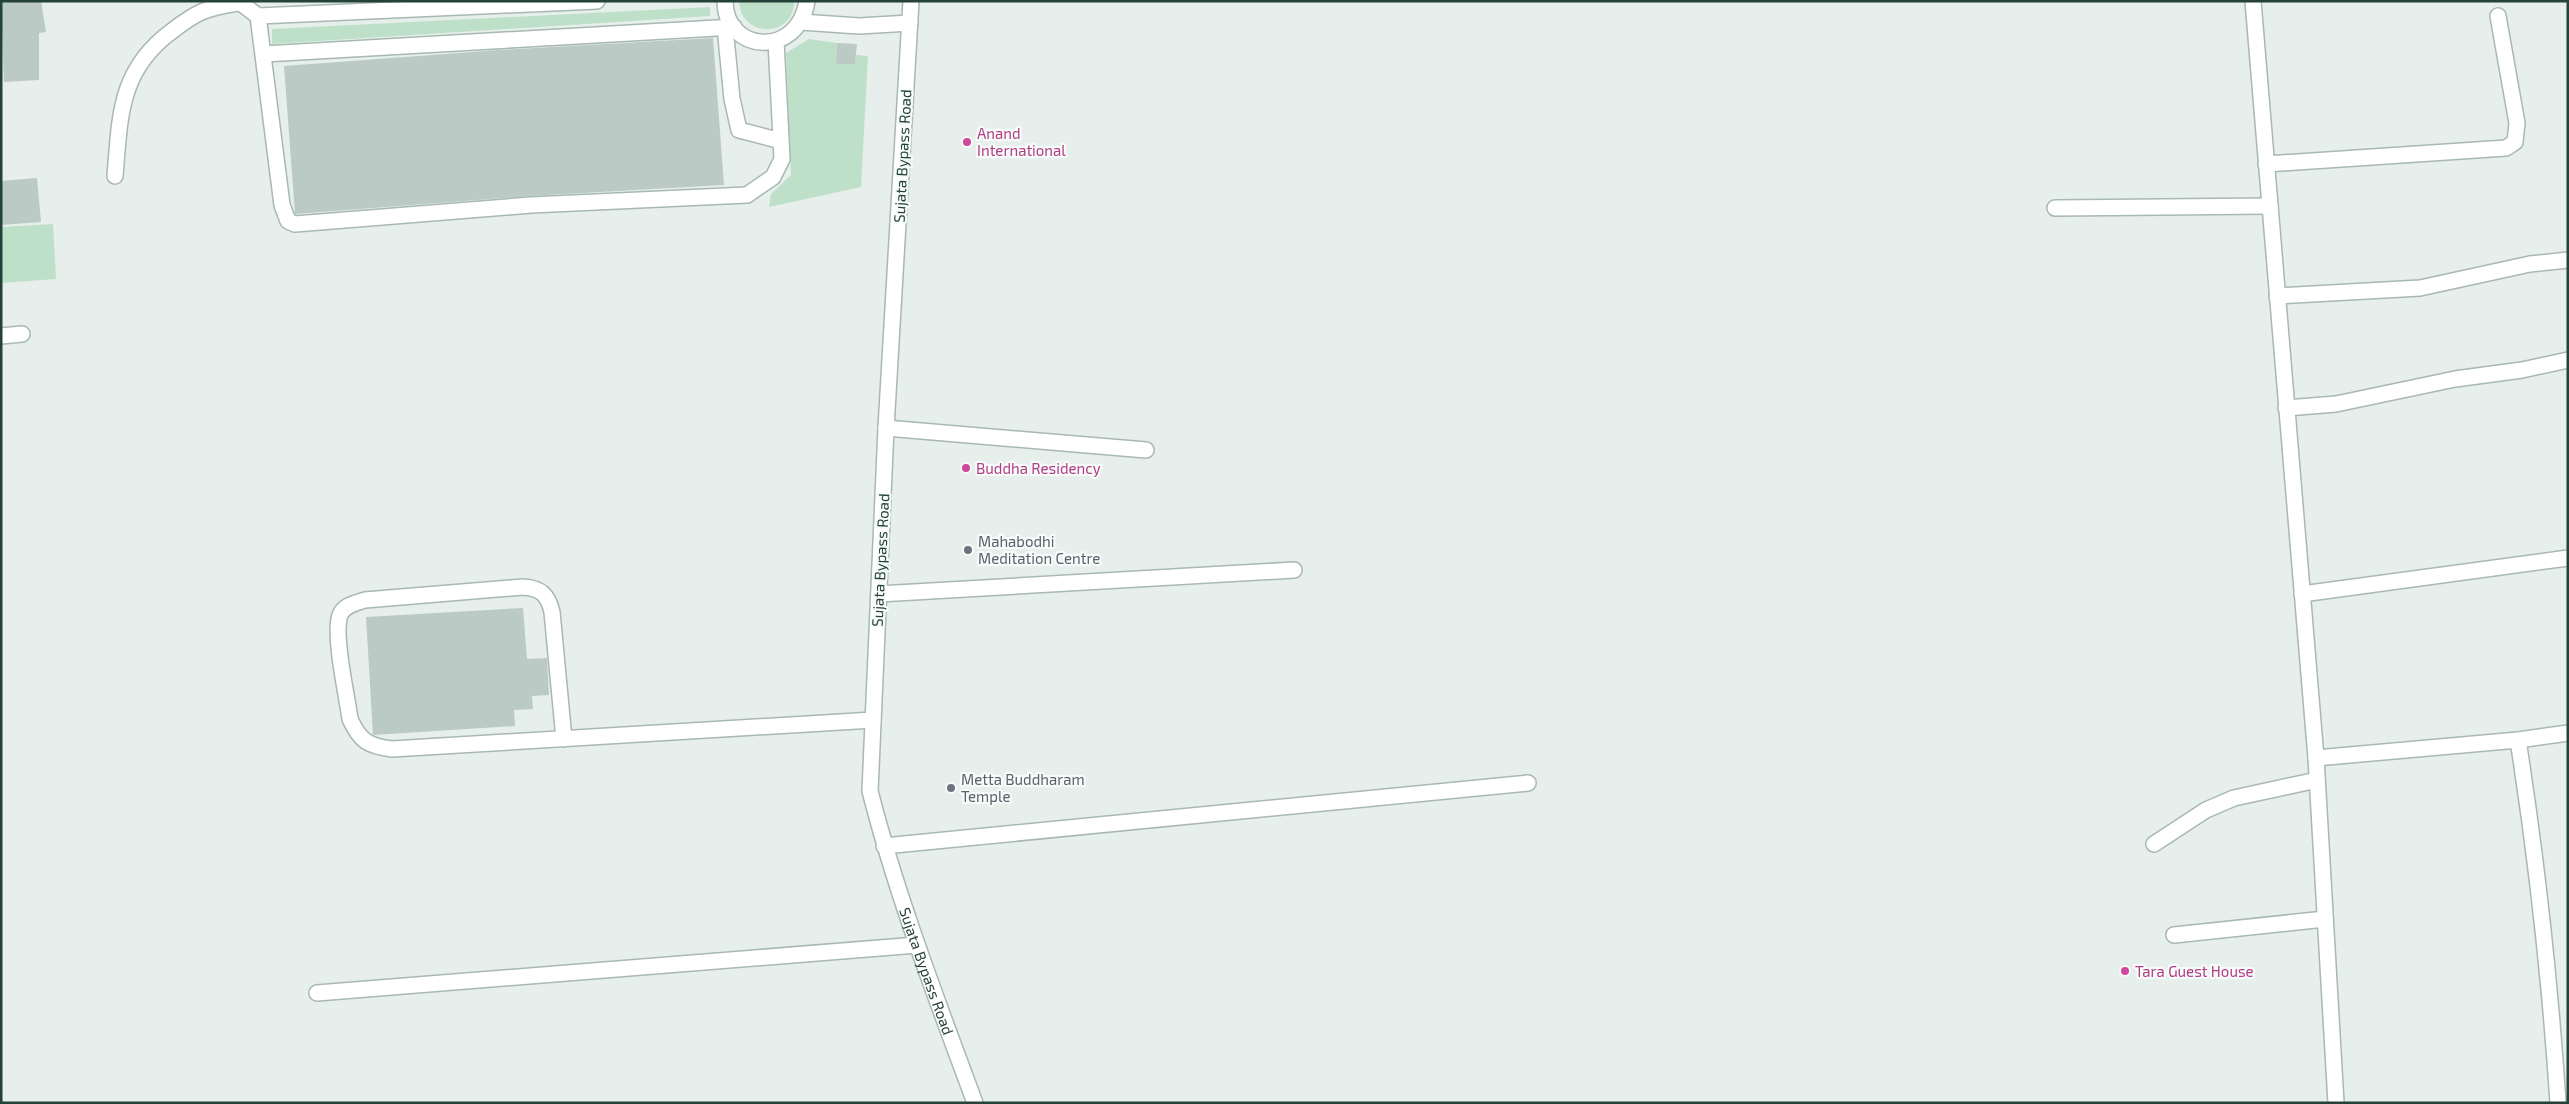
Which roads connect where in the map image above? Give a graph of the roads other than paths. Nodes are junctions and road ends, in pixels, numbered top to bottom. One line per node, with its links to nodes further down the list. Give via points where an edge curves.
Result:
1 (597, 1): 7 (street)
2 (725, 1): 13 (street)
3 (808, 1): 11 (street)
4 (911, 1): 12 (street, Sujata Bypass Road)
5 (2253, 1): 17 (street)
6 (238, 2): 9 (street); 18 (street, via 206,8 185,21 163,37 134,70 122,109)
7 (580, 2): 8 (street)
8 (443, 5): 9 (street)
9 (258, 16): 15 (street)
10 (2498, 16): 17 (street, via 2518,123 2515,142 2506,148)
11 (801, 22): 12 (street, via 859,26); 14 (street, via 789,36)
12 (910, 22): 27 (street, Sujata Bypass Road)
13 (729, 27): 14 (street, via 763,43); 15 (street); 16 (street, via 732,99 739,130)
14 (776, 41): 16 (street)
15 (264, 54): 16 (street, via 282,205 288,221 295,224 531,205 747,195 773,177 782,159)
16 (781, 141)
17 (2266, 164): 19 (street)
18 (115, 176)
19 (2270, 206): 20 (street); 22 (street)
20 (2055, 208)
21 (2568, 260): 22 (street, via 2530,264 2420,288)
22 (2277, 296): 26 (street)
23 (22, 334): 24 (street)
24 (1, 336)
25 (2568, 360): 26 (street, via 2454,379 2336,404)
26 (2286, 408): 32 (street)
27 (886, 428): 28 (street); 31 (street, Sujata Bypass Road)
28 (1146, 450)
29 (2568, 558): 32 (street)
30 (1294, 570): 31 (street)
31 (878, 594): 33 (street, Sujata Bypass Road)
32 (2302, 594): 37 (street)
33 (872, 720): 35 (street); 41 (street, Sujata Bypass Road, via 870,791)
34 (2568, 733): 36 (street)
35 (564, 739): 35 (street, via 392,749 375,747 364,741 350,719 339,636 340,614 346,607 366,600 523,587 538,590 549,600 552,612)
36 (2518, 740): 37 (street); 48 (street, via 2537,863)
37 (2316, 758): 38 (street)
38 (2317, 780): 40 (street, via 2234,798 2206,810); 42 (street)
39 (1528, 783): 41 (street)
40 (2154, 844)
41 (884, 846): 44 (street, Sujata Bypass Road)
42 (2325, 919): 43 (street); 47 (street)
43 (2174, 935)
44 (917, 945): 45 (street); 46 (street, Sujata Bypass Road)
45 (316, 993)
46 (975, 1103)
47 (2336, 1103)
48 (2558, 1103)

